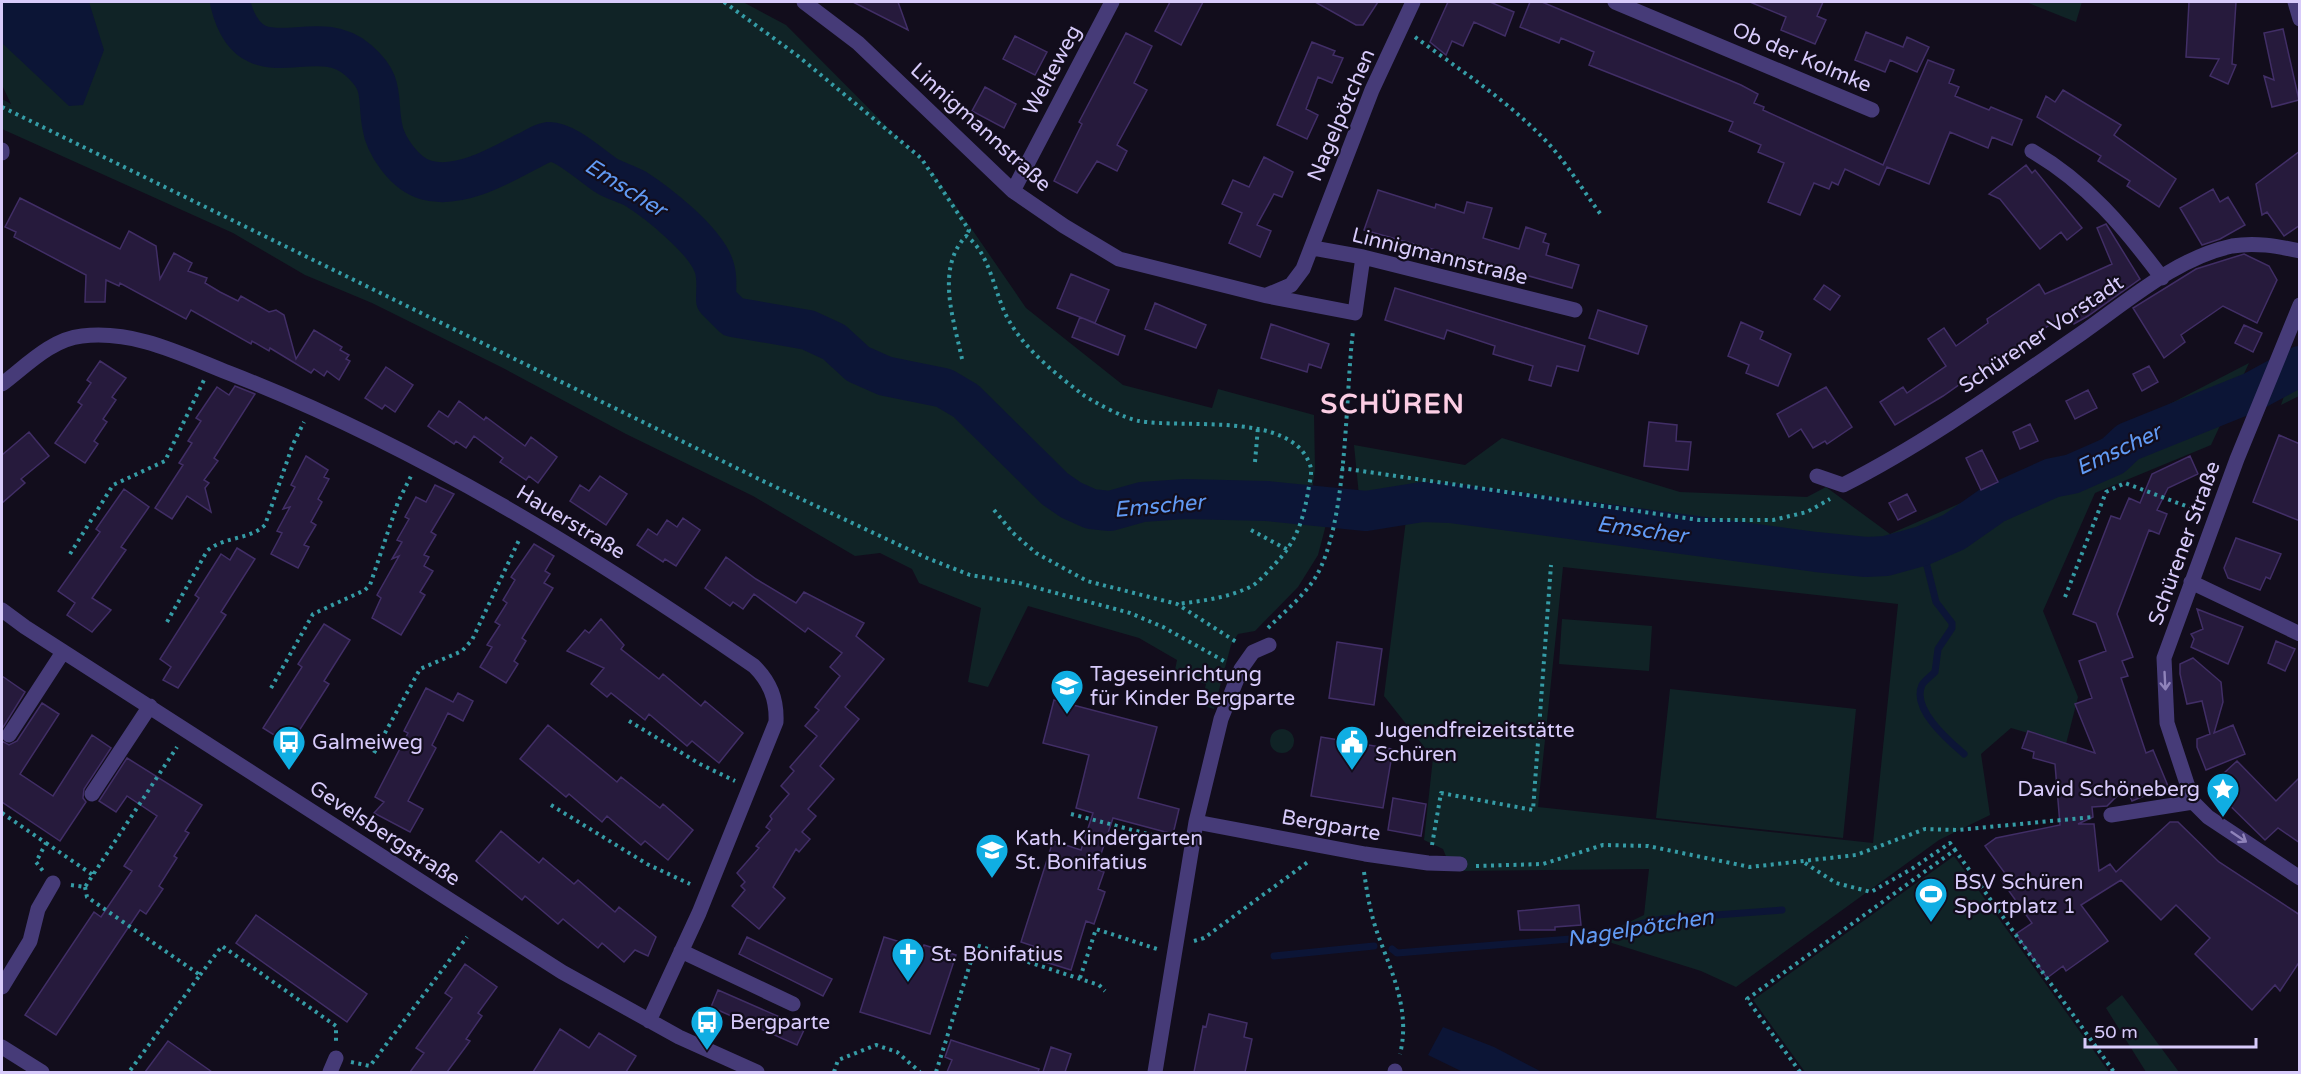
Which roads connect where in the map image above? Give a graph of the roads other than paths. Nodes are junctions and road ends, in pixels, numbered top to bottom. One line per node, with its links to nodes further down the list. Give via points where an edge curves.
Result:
1 (804, 2): 6 (street, Linnigmannstraße)
2 (1112, 2): 10 (street, Welteweg)
3 (1413, 2): 11 (street, Nagelpötchen, via 1372,90 1320,220)
4 (1615, 2): 8 (street, Ob der Kolmke)
5 (2295, 2): 7 (street)
6 (821, 6): 10 (street, Linnigmannstraße)
7 (2300, 19)
8 (1872, 110)
9 (2032, 151): 14 (street, via 2077,180 2109,211)
10 (1013, 191): 15 (street, Linnigmannstraße, via 1119,259)
11 (1313, 248): 13 (street, Linnigmannstraße); 15 (street, via 1291,285)
12 (2300, 251): 14 (street, Schürener Vorstadt, via 2268,244 2232,246 2203,255)
13 (1363, 257): 15 (street, Linnigmannstraße, via 1356,313); 17 (street, Linnigmannstraße)
14 (2162, 278): 19 (street, Schürener Vorstadt, via 1896,455 1843,485)
15 (1267, 296)
16 (2300, 305): 20 (street, Schürener Straße)
17 (1575, 310)
18 (2, 384): 34 (street, Hauerstraße, via 61,340 112,334 145,340 310,408 419,460 529,520 672,609 754,666 766,677 776,703 776,722)
19 (1817, 476)
20 (2191, 582): 22 (street); 28 (street, Schürener Straße, one-way to 28, via 2164,658 2167,723)
21 (2, 610): 24 (street, Gevelsbergstraße)
22 (2300, 634)
23 (1269, 645): 30 (street, via 1253,652 1241,669 1224,709)
24 (63, 652): 25 (street, Gevelsbergstraße); 26 (street)
25 (150, 706): 27 (street); 37 (street, Gevelsbergstraße, via 553,966)
26 (9, 735)
27 (92, 794)
28 (2193, 802): 29 (street); 32 (street, one-way to 32, via 2208,817)
29 (2111, 815)
30 (1196, 822): 31 (street, Bergparte, via 1365,854); 43 (street)
31 (1460, 864)
32 (2300, 878)
33 (53, 883): 35 (street, via 38,909 30,942)
34 (681, 951): 36 (street); 37 (street, Hauerstraße)
35 (2, 987)
36 (793, 1004)
37 (649, 1021): 42 (street, Gevelsbergstraße)
38 (2, 1047): 40 (street)
39 (336, 1058): 41 (street)
40 (42, 1072)
41 (330, 1072)
42 (757, 1072)
43 (1155, 1072)

